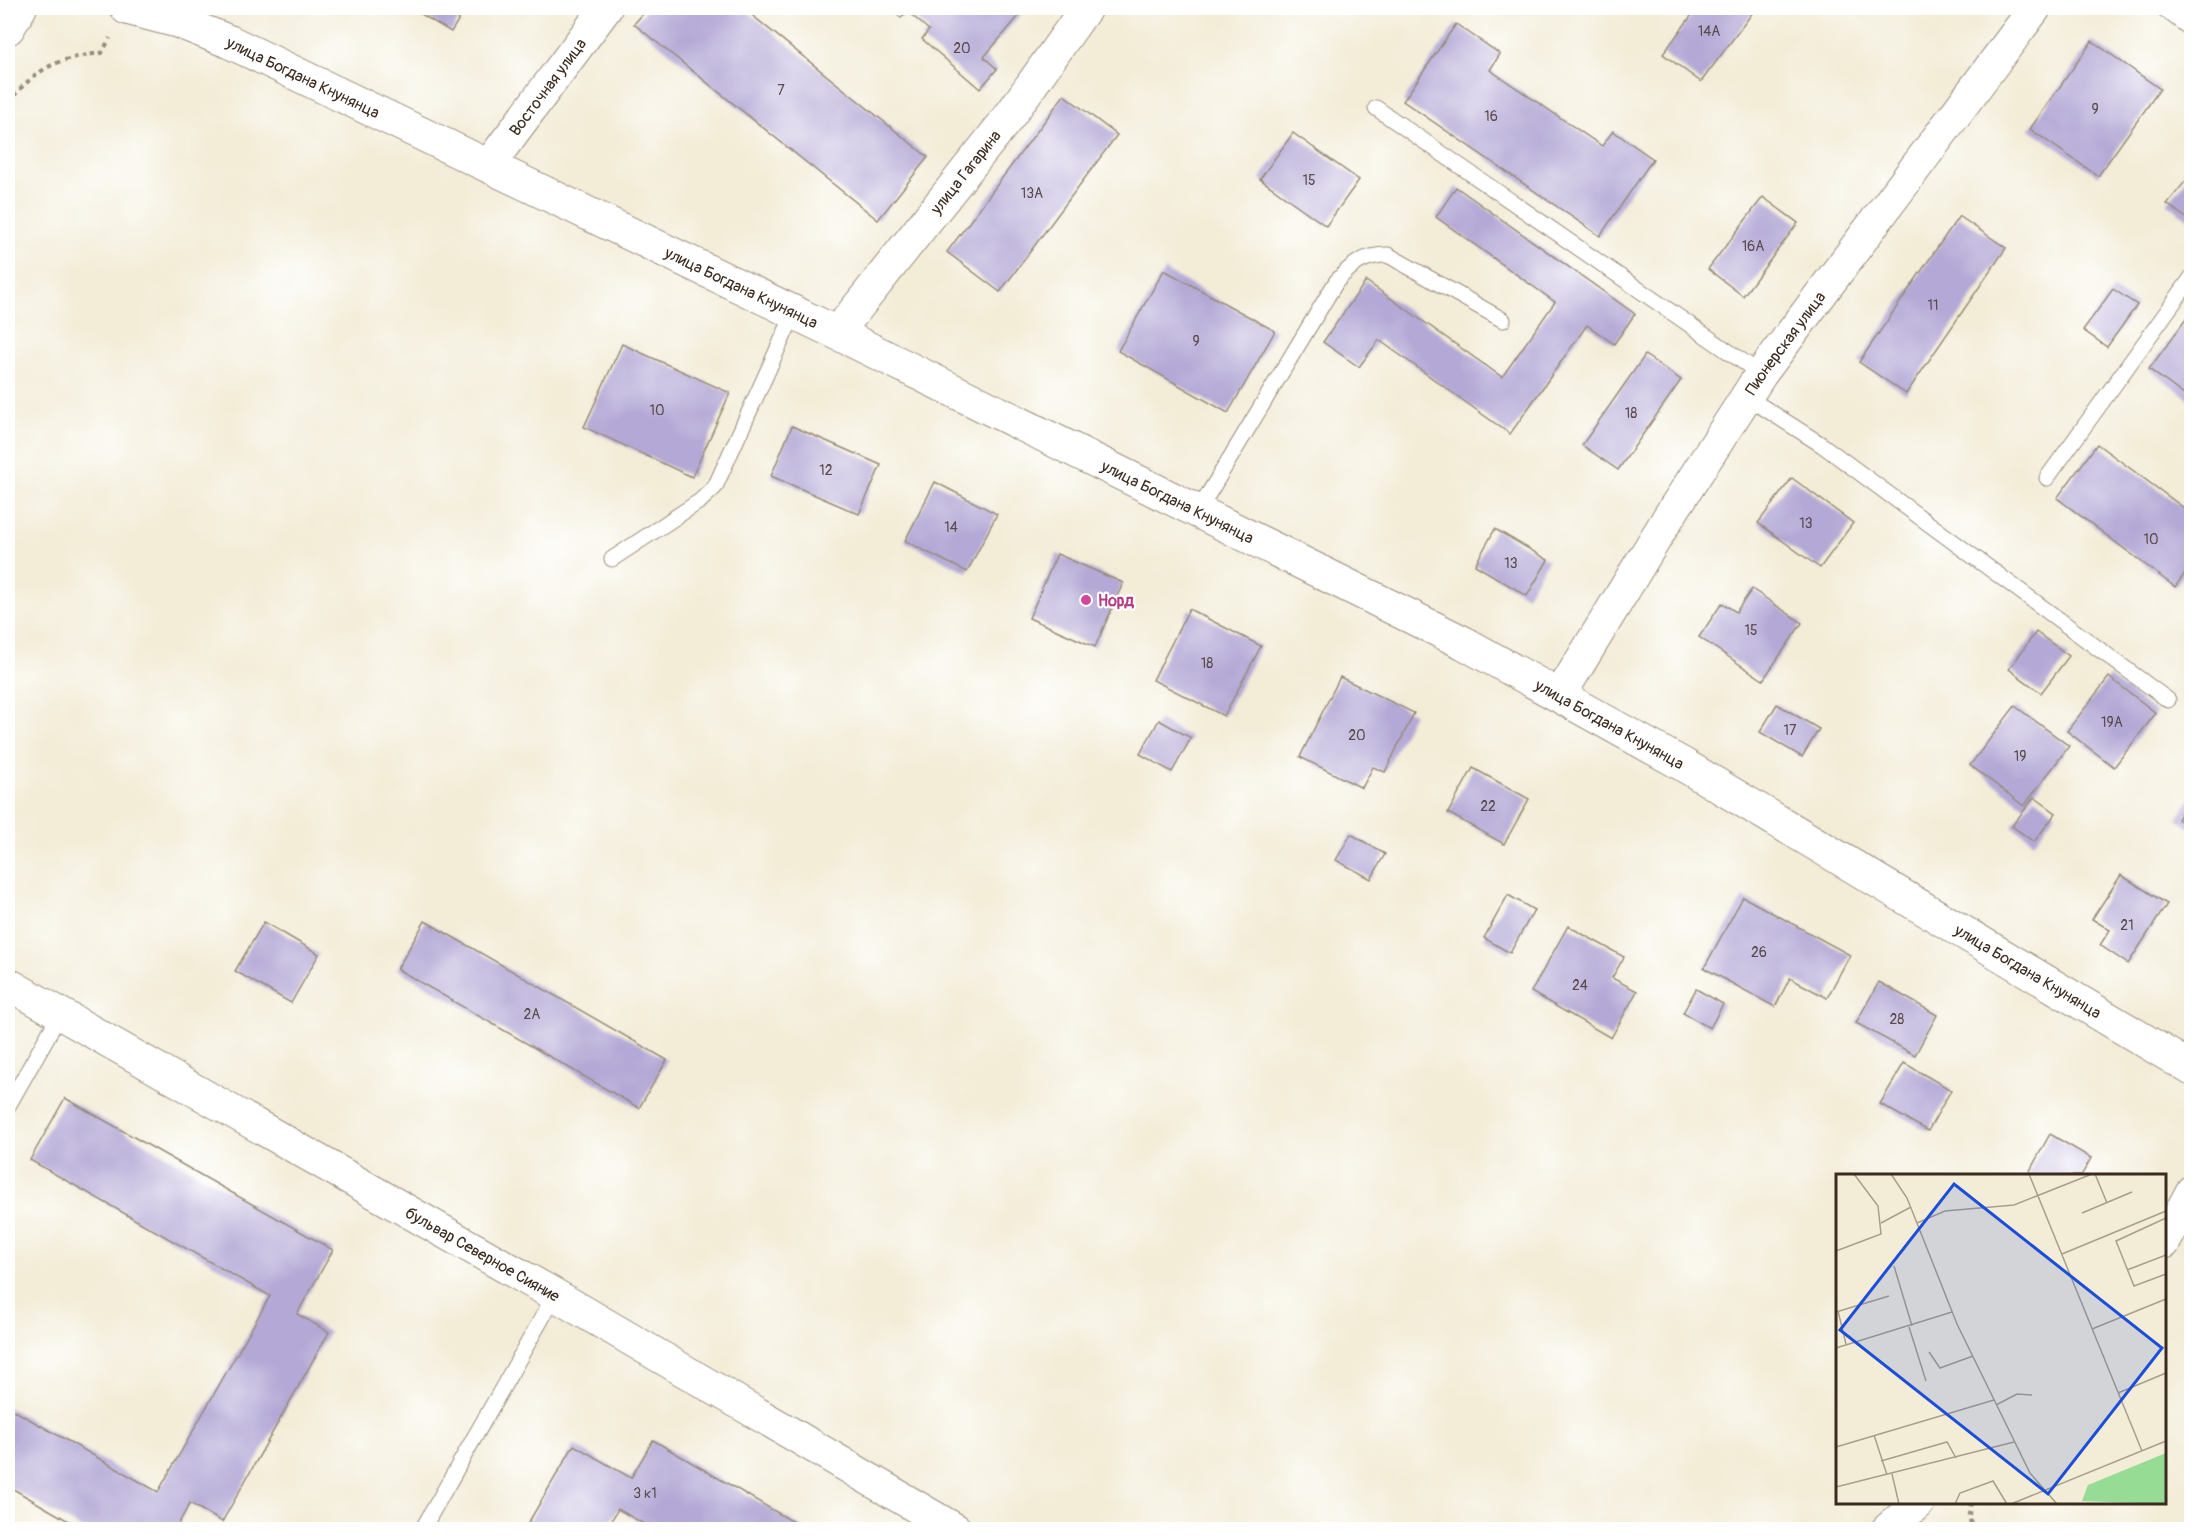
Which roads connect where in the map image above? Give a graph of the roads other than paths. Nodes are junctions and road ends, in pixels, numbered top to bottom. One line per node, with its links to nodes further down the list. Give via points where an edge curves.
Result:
1 (20, 8): 7 (main road)
2 (127, 8): 10 (main road, улица Богдана Кнунянца, via 177,21 230,42)
3 (606, 8): 10 (street, Восточная улица)
4 (1086, 8): 14 (street, улица Гагарина, via 1008,118)
5 (2035, 8): 15 (street, Пионерская улица)
6 (2163, 8): 8 (lane)
7 (8, 28)
8 (2192, 30)
9 (1376, 108): 15 (lane)
10 (488, 166): 12 (main road, улица Богдана Кнунянца)
11 (2192, 277): 16 (lane)
12 (794, 313): 14 (main road, улица Богдана Кнунянца); 18 (lane, via 715,487)
13 (1503, 320): 17 (lane, via 1388,255 1372,255 1352,264 1336,282)
14 (837, 333): 17 (main road, улица Богдана Кнунянца)
15 (1754, 386): 19 (street, Пионерская улица); 20 (lane, via 1841,459)
16 (2047, 478)
17 (1197, 513): 19 (main road, улица Богдана Кнунянца, via 1464,643)
18 (612, 559)
19 (1560, 695): 23 (main road, улица Богдана Кнунянца)
20 (2168, 700)
21 (8, 984): 22 (street, бульвар Северное Сияние)
22 (60, 1014): 24 (lane); 27 (street, бульвар Северное Сияние)
23 (2192, 1069)
24 (8, 1106)
25 (2192, 1191): 26 (street)
26 (2166, 1240)
27 (555, 1295): 29 (lane); 30 (street, бульвар Северное Сияние)
28 (1918, 1504): 31 (street)
29 (422, 1530)
30 (956, 1530)
31 (1887, 1530)

